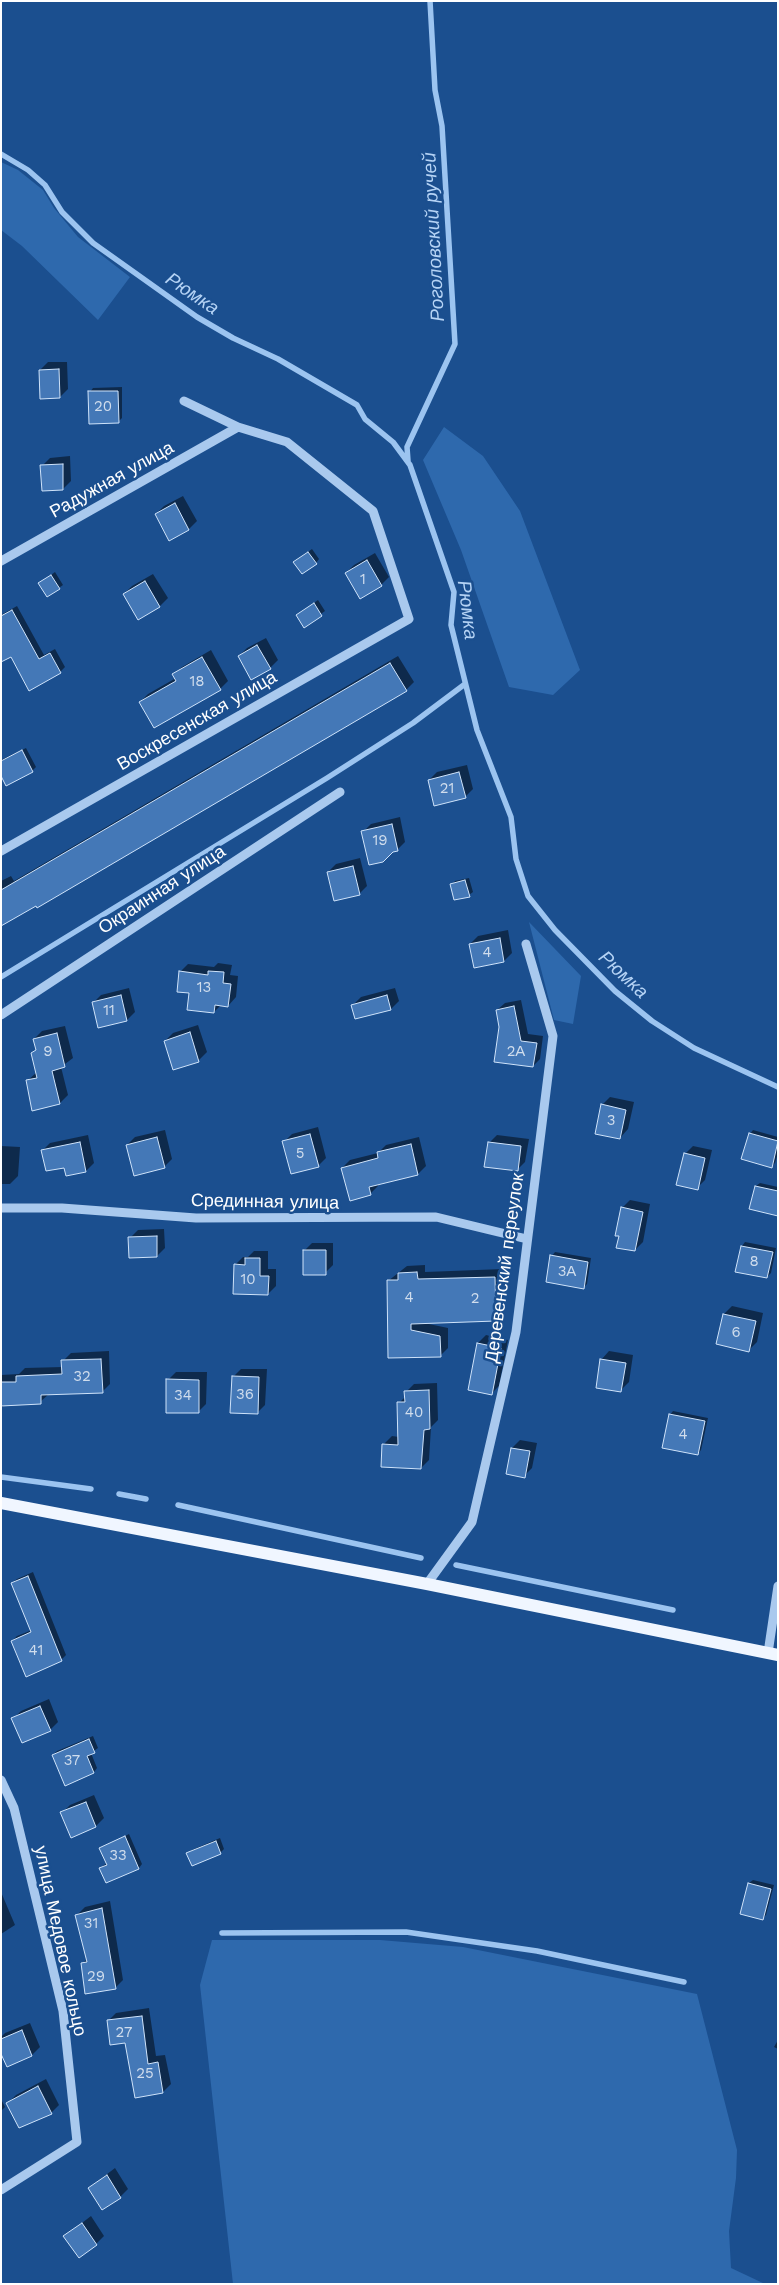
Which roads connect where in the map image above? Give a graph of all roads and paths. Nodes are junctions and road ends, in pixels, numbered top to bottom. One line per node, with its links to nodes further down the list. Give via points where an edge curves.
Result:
1 (184, 401): 2 (street)
2 (238, 427): 3 (street, Радужная улица); 5 (street, Воскресенская улица, via 287,442 373,511 408,619)
3 (1, 561)
4 (340, 792): 7 (street, Окраинная улица)
5 (1, 851)
6 (526, 944): 9 (street, Деревенский переулок, via 553,1036)
7 (1, 1015)
8 (1, 1208): 9 (street, Срединная улица, via 62,1208 196,1218 436,1217)
9 (527, 1239): 11 (street, Деревенский переулок, via 516,1332 472,1522)
10 (1, 1503): 11 (main road)
11 (427, 1584): 13 (main road)
12 (778, 1586): 13 (street)
13 (773, 1654)
14 (1, 1780): 15 (street, улица Медовое кольцо, via 14,1808 63,2011 77,2142)
15 (1, 2190)

